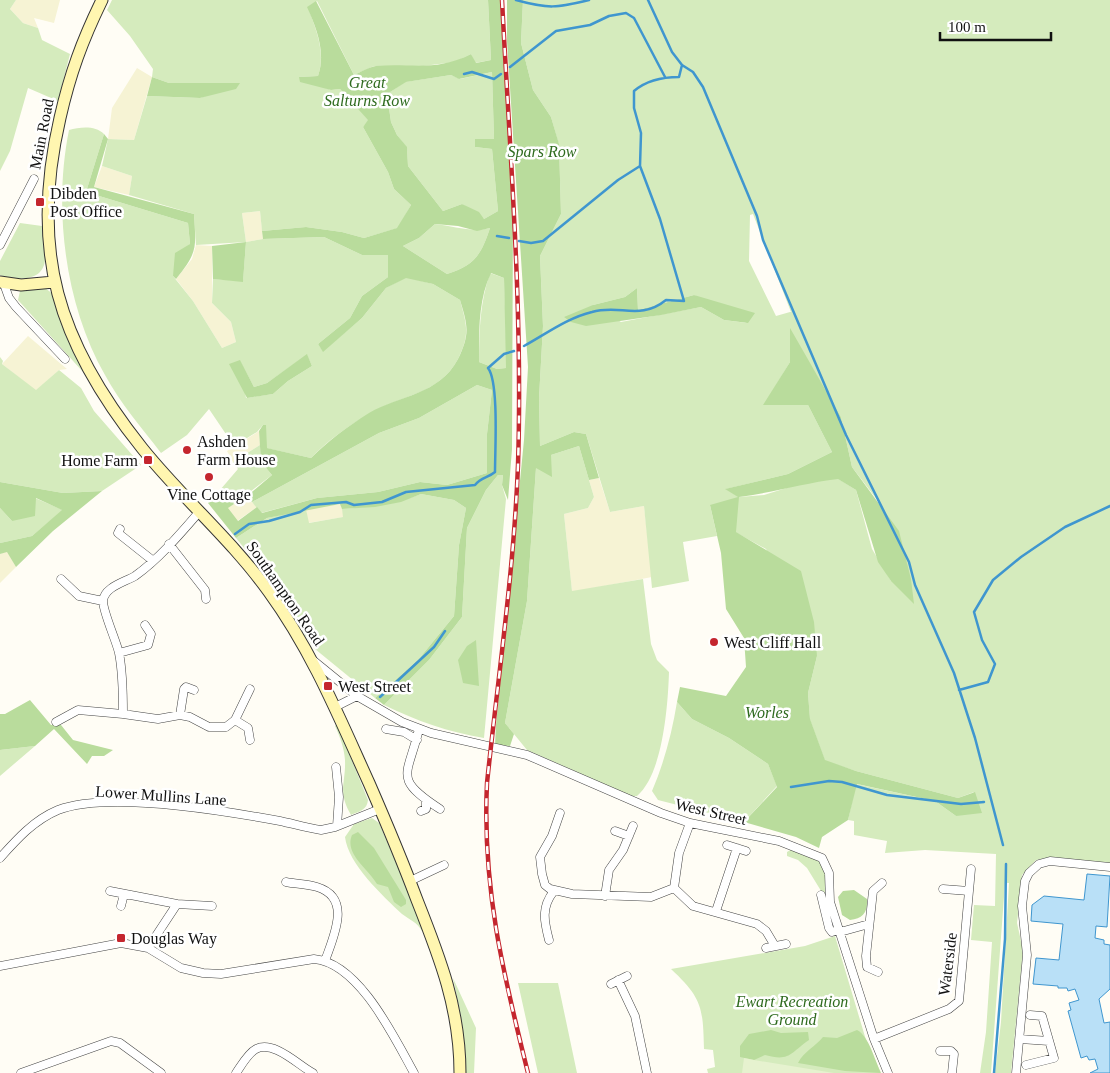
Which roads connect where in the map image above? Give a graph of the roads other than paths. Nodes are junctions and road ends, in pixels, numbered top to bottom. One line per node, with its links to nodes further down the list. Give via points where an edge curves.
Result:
1 (102, 0): 4 (street, Main Road, via 78,51 50,166 46,211)
2 (34, 179): 3 (street)
3 (0, 246)
4 (54, 282): 5 (street); 7 (street, Southampton Road, via 78,350 94,379 142,448)
5 (2, 283): 6 (street, via 12,303)
6 (65, 359)
7 (200, 511): 9 (street); 16 (street, Southampton Road, via 269,591)
8 (110, 537): 10 (street, via 119,531)
9 (168, 544): 10 (street); 12 (street, via 205,590)
10 (152, 560): 13 (street, via 138,573 108,591)
11 (61, 579): 13 (street, via 79,596)
12 (206, 599)
13 (103, 601): 15 (street)
14 (145, 625): 15 (street, via 151,634 148,645)
15 (119, 654): 21 (street)
16 (312, 660): 19 (street, West Street); 20 (street, Southampton Road)
17 (194, 690): 22 (street, via 184,689)
18 (238, 691): 23 (street, via 248,692)
19 (357, 696): 20 (street); 26 (street, West Street, via 387,715)
20 (335, 707): 31 (street, Southampton Road)
21 (123, 714): 22 (street, via 158,719); 24 (street, via 78,710)
22 (180, 715): 23 (street, via 218,728 226,727)
23 (235, 720): 27 (street, via 248,728)
24 (56, 722)
25 (386, 729): 28 (street, via 404,732)
26 (420, 729): 28 (street); 35 (street, West Street, via 527,755)
27 (250, 740)
28 (417, 740): 30 (street, via 406,778 413,790)
29 (336, 767): 36 (street)
30 (426, 800): 32 (street); 33 (street, via 426,809)
31 (380, 809): 36 (street, Lower Mullins Lane); 47 (street, Southampton Road)
32 (440, 809)
33 (421, 811)
34 (560, 813): 53 (street, via 540,859 545,885)
35 (690, 823): 50 (street, via 679,853); 63 (street, West Street, via 755,835 822,858 829,874 829,894)
36 (337, 826): 43 (street, Lower Mullins Lane, via 326,830 313,829 197,808 90,803 62,809 42,818)
37 (633, 826): 39 (street)
38 (615, 831): 39 (street)
39 (629, 836): 57 (street, via 609,870)
40 (727, 845): 41 (street)
41 (737, 848): 42 (street); 61 (street)
42 (746, 851)
43 (0, 858)
44 (444, 865): 47 (street)
45 (1110, 867): 75 (street, via 1050,861 1039,864 1029,873 1022,906 1028,955)
46 (970, 869): 54 (street, Waterside)
47 (410, 881): 85 (street, Southampton Road, via 451,991)
48 (286, 882): 69 (street, via 317,887 335,902 339,920)
49 (882, 883): 62 (street, via 873,891)
50 (674, 888): 57 (street, via 651,897); 61 (street, via 692,906)
51 (943, 890): 54 (street)
52 (110, 891): 55 (street)
53 (554, 891): 57 (street); 64 (street, via 545,904 544,918)
54 (969, 892): 74 (street, Waterside, via 959,1001 949,1009)
55 (124, 894): 58 (street); 59 (street)
56 (821, 895): 63 (street, via 829,928 832,932)
57 (605, 896)
58 (177, 904): 60 (street, via 202,901); 67 (street)
59 (121, 906)
60 (212, 906)
61 (716, 911): 66 (street, via 757,924 766,931)
62 (869, 924): 63 (street); 71 (street, via 866,962 867,967)
63 (840, 931): 74 (street, West Street)
64 (549, 940)
65 (786, 944): 66 (street)
66 (775, 946): 68 (street)
67 (148, 948): 69 (street, via 180,968 220,974 305,960); 70 (street, via 114,943)
68 (766, 948)
69 (325, 960): 84 (street, via 362,990)
70 (0, 966)
71 (878, 972)
72 (627, 976): 86 (street, via 614,982 635,1016)
73 (1030, 1015): 76 (street, via 1042,1016)
74 (874, 1039): 87 (street, West Street)
75 (1020, 1039): 76 (street); 89 (street)
76 (1049, 1041): 78 (street, via 1054,1058)
77 (940, 1051): 88 (street, via 954,1054)
78 (1026, 1065)
79 (149, 1070): 80 (street, via 120,1043 110,1042); 81 (street)
80 (21, 1073)
81 (161, 1073)
82 (236, 1073): 83 (street, via 252,1052 262,1047 275,1049)
83 (313, 1073)
84 (414, 1073)
85 (460, 1073)
86 (647, 1073)
87 (888, 1073)
88 (952, 1073)
89 (1016, 1073)

